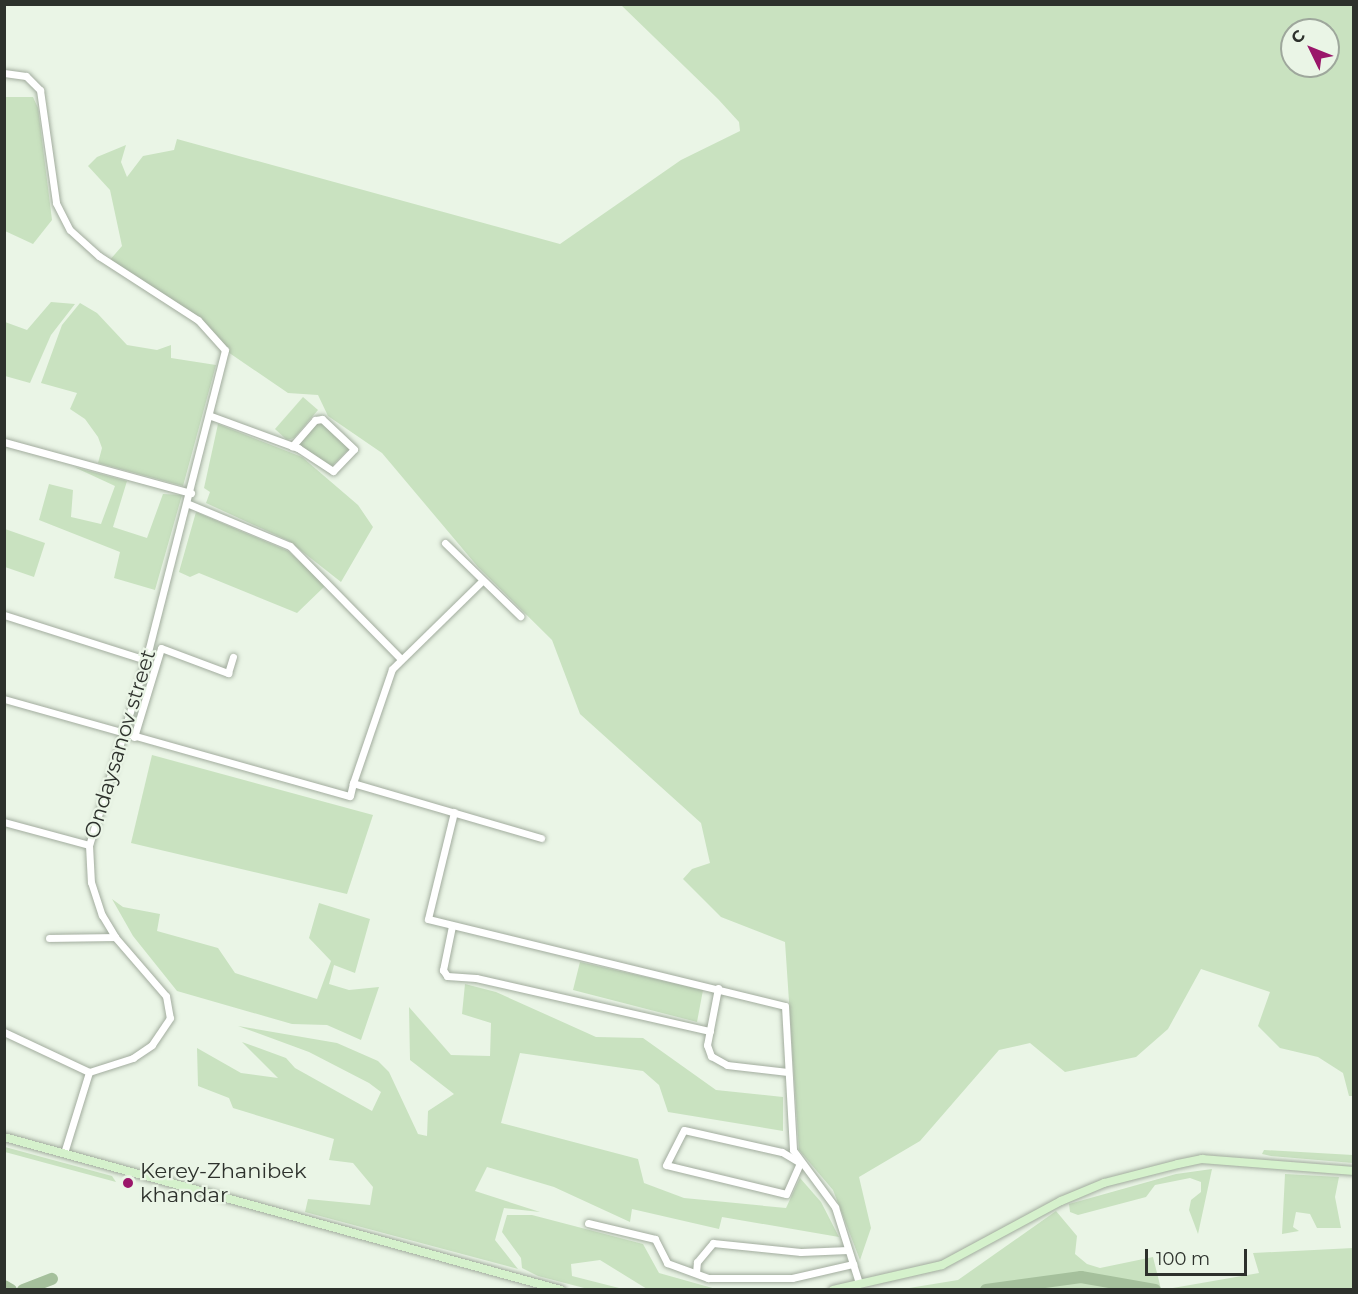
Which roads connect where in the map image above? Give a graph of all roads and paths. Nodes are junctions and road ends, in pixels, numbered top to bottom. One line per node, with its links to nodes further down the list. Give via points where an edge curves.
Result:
1 (4, 73): 2 (street, Ondaysanov street, via 26,76 40,90 55,198 70,230 99,256 198,320 225,350)
2 (211, 416): 4 (street); 5 (street, Ondaysanov street)
3 (4, 442): 5 (street)
4 (292, 446): 4 (street, via 333,471 354,449 322,419 315,420)
5 (191, 493): 6 (street, Ondaysanov street)
6 (189, 504): 12 (street, via 290,546); 13 (street, Ondaysanov street)
7 (445, 543): 8 (street)
8 (482, 581): 10 (street); 12 (street)
9 (4, 615): 13 (street)
10 (520, 616)
11 (233, 657): 16 (street, via 228,673 161,648)
12 (400, 658): 17 (street, via 392,669)
13 (146, 660): 15 (street, Ondaysanov street)
14 (4, 699): 15 (street)
15 (123, 734): 16 (street); 21 (street, Ondaysanov street)
16 (134, 737): 17 (street, via 350,796)
17 (353, 783): 18 (street)
18 (454, 812): 20 (street); 22 (street, via 428,919)
19 (4, 822): 21 (street)
20 (541, 838)
21 (89, 845): 23 (street, Ondaysanov street, via 96,898)
22 (452, 926): 25 (street); 26 (street, via 443,970 447,976 476,978)
23 (115, 937): 24 (street); 28 (street, Ondaysanov street, via 166,996 170,1018 152,1045 133,1058)
24 (49, 938)
25 (718, 988): 26 (street); 29 (street, via 785,1006)
26 (710, 1031): 29 (street, via 708,1045 718,1062)
27 (4, 1032): 28 (street)
28 (89, 1072): 31 (street)
29 (788, 1072): 32 (street, via 793,1150)
30 (4, 1137): 31 (main road)
31 (64, 1153): 39 (main road)
32 (800, 1163): 32 (street, via 782,1152 684,1130 666,1164 786,1194); 35 (street, via 835,1207)
33 (1353, 1172): 38 (main road, via 1212,1160 1178,1164 1104,1183 1061,1201 942,1265)
34 (588, 1223): 37 (street, via 655,1239 667,1263)
35 (848, 1250): 36 (street); 37 (street, via 801,1252 713,1243 697,1262)
36 (853, 1264): 37 (street, via 792,1278 708,1278); 38 (street)
37 (696, 1273)
38 (859, 1283): 40 (main road)
39 (561, 1290)
40 (833, 1290)

